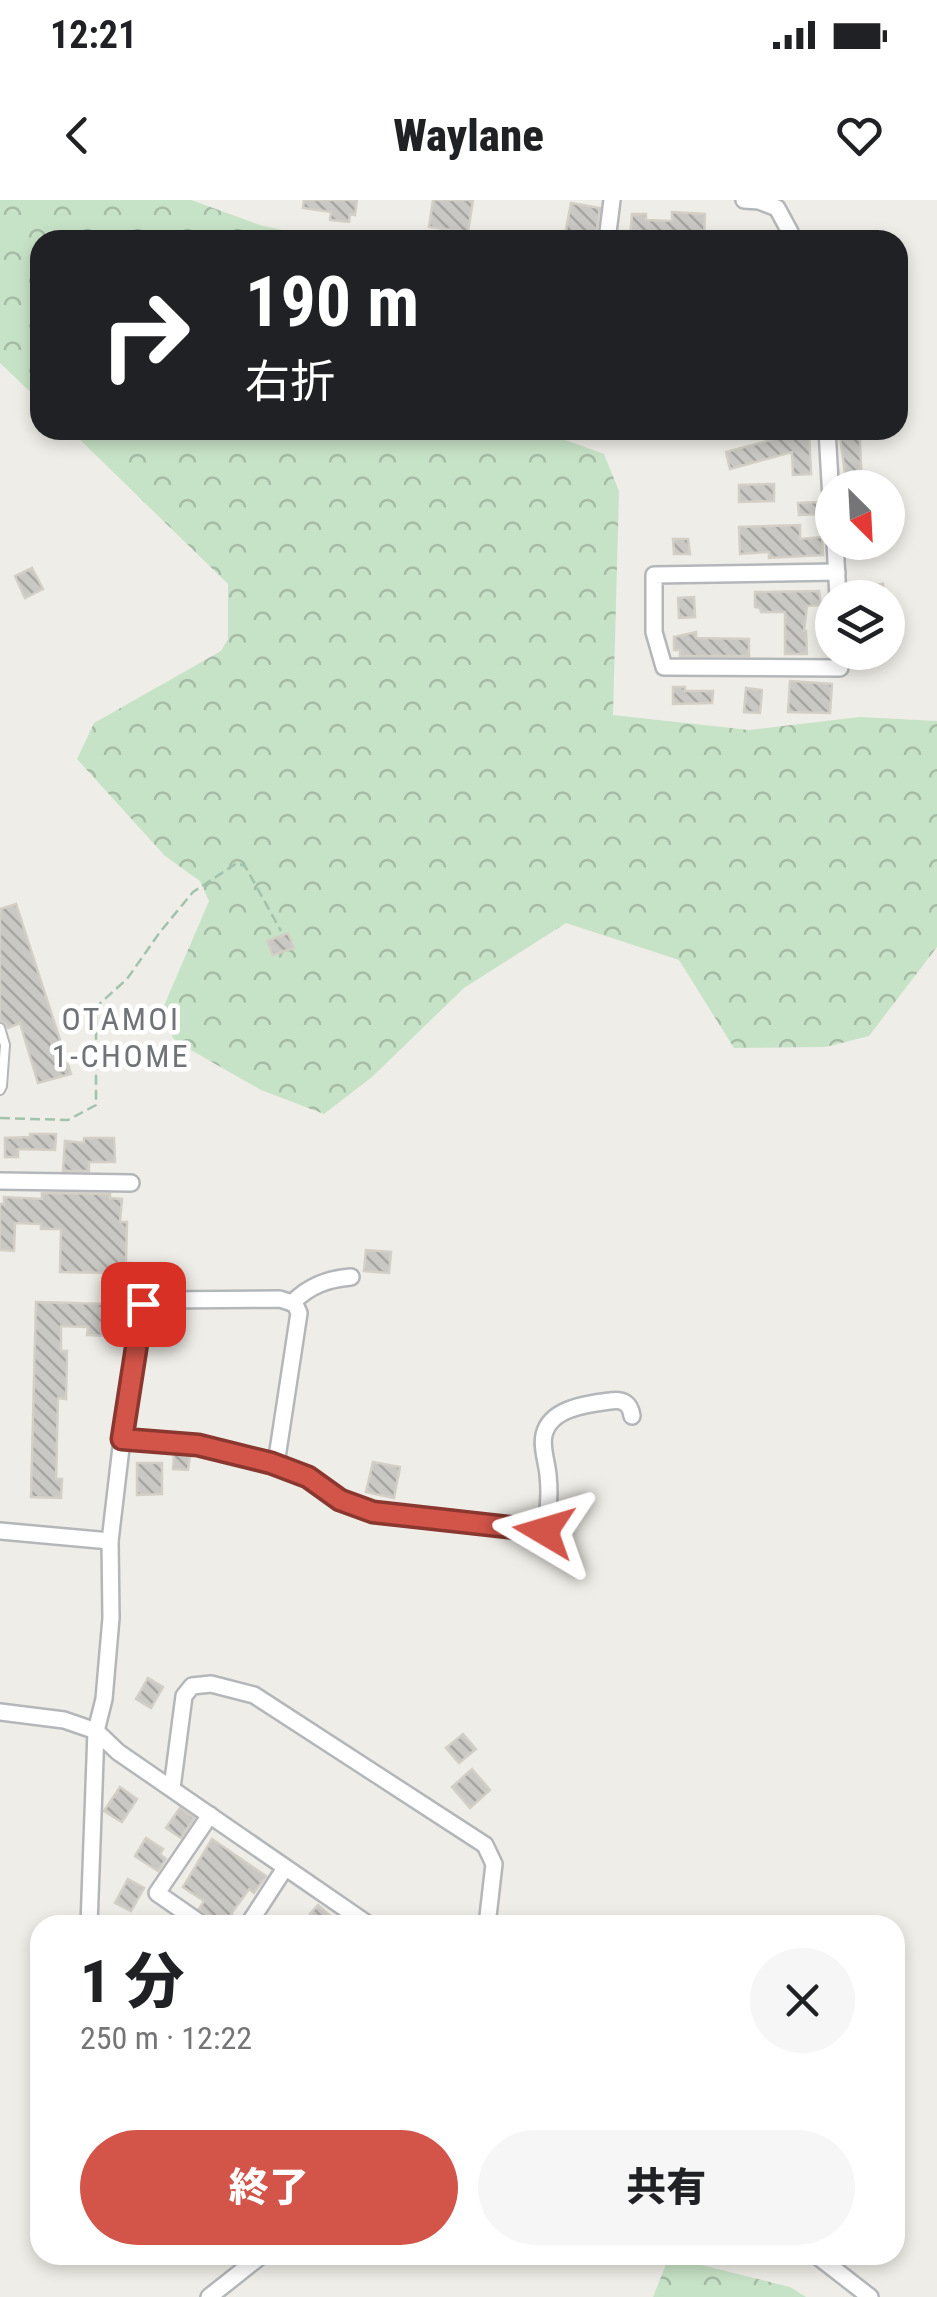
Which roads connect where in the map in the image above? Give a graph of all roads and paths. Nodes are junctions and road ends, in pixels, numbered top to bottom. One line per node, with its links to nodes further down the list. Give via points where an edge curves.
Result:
1 (612, 200): 3 (street)
2 (744, 200): 4 (street, via 777,208)
3 (608, 230)
4 (787, 230)
5 (828, 440): 6 (street)
6 (829, 470)
7 (836, 560): 8 (street)
8 (837, 572): 9 (street); 10 (street, via 654,575 654,632 664,666)
9 (837, 580)
10 (815, 668)
11 (281, 931): 14 (path, via 245,866 237,864 208,882 96,1007 96,1105 68,1120)
12 (0, 1028): 13 (lane)
13 (0, 1090)
14 (0, 1118)
15 (0, 1181): 16 (street)
16 (131, 1183)
17 (352, 1278): 18 (street, via 306,1290)
18 (292, 1303): 20 (street, via 280,1298 143,1304); 21 (street, via 300,1313)
19 (632, 1416): 21 (street, via 624,1401 613,1400 553,1418 544,1433 544,1531 373,1512)
20 (122, 1439): 21 (street, via 198,1445); 23 (street)
21 (276, 1464)
22 (0, 1531): 23 (street)
23 (110, 1541): 25 (street, via 112,1618)
24 (0, 1712): 25 (street)
25 (96, 1731): 26 (street); 29 (street)
26 (172, 1788): 27 (street); 33 (street, via 184,1696 192,1686 254,1695 485,1845 494,1864)
27 (210, 1815): 28 (street); 30 (street, via 157,1893)
28 (286, 1868): 31 (street); 32 (street)
29 (89, 1915)
30 (188, 1915)
31 (255, 1915)
32 (354, 1915)
33 (488, 1915)
34 (249, 2265): 36 (street)
35 (829, 2265): 37 (street)
36 (208, 2297)
37 (870, 2297)

